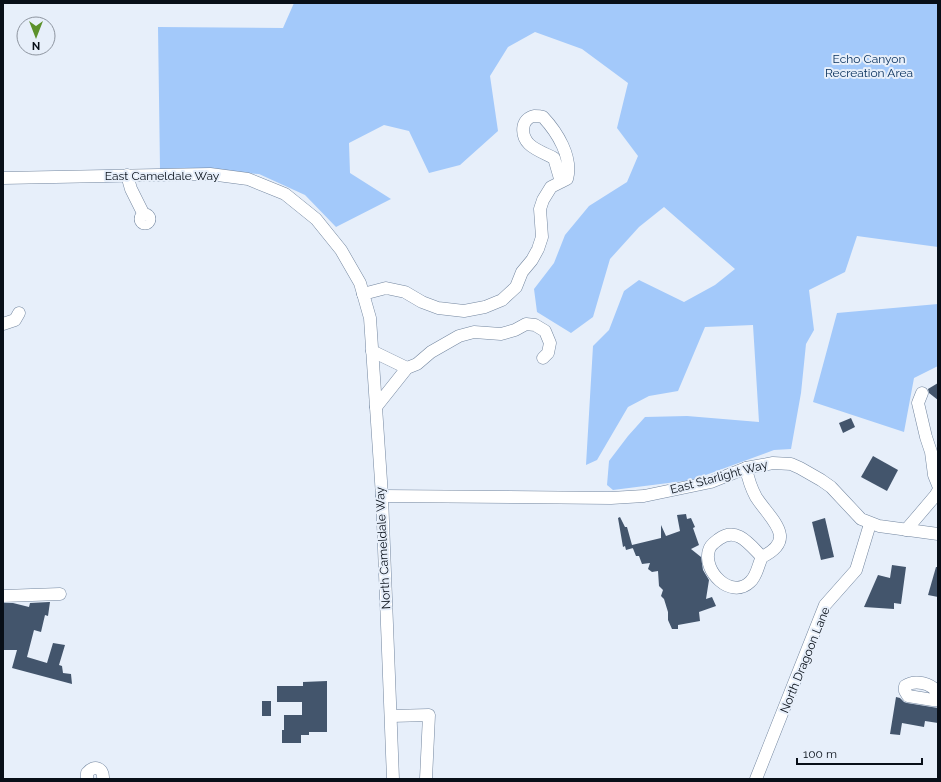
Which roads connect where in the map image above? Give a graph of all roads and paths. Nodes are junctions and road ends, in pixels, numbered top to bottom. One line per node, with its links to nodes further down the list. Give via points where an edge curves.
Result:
1 (127, 175): 2 (street, East Cameldale Way); 4 (street); 5 (street, East Cameldale Way, via 210,174 248,179 285,194 316,219 341,250 360,283)
2 (3, 178)
3 (561, 182): 3 (street, via 566,178 568,169 564,148 558,135 543,117 528,118 523,124 526,140 530,145 554,158); 5 (street, via 551,187 543,200 540,209 542,237 538,249 516,286 502,300 464,311 438,308 405,292 386,288)
4 (144, 215)
5 (363, 294): 7 (street, East Cameldale Way)
6 (19, 313): 8 (street, via 15,320)
7 (370, 318): 9 (street, North Cameldale Way)
8 (3, 324)
9 (372, 351): 11 (street); 13 (street, North Cameldale Way)
10 (543, 358): 11 (street, via 548,353 550,343 545,331 535,325 526,324 501,334 474,332 459,336)
11 (407, 368): 13 (street)
12 (922, 393): 15 (street, via 918,403)
13 (376, 407): 17 (street, North Cameldale Way)
14 (746, 468): 17 (street, East Starlight Way, via 711,482 644,496); 18 (street, East Starlight Way, via 773,463 791,464 800,468 831,487 860,519); 21 (street, via 756,497 776,523 780,535 779,544 775,549)
15 (938, 485)
16 (938, 491): 19 (street)
17 (382, 496): 26 (street, North Cameldale Way)
18 (870, 524): 19 (street, East Starlight Way); 31 (street, North Dragoon Lane, via 856,570 825,605)
19 (906, 530): 20 (street, East Starlight Way)
20 (938, 534)
21 (762, 557): 21 (street, via 750,583 736,588 720,583 711,568 708,551 725,535 730,534 740,536)
22 (60, 594): 23 (street)
23 (3, 596)
24 (938, 693): 25 (street, via 924,683 910,683 905,686 908,696)
25 (938, 700)
26 (391, 716): 29 (street, North Cameldale Way); 30 (street, via 429,714)
27 (87, 779): 28 (street, via 87,773 94,768 102,771)
28 (103, 779)
29 (393, 779)
30 (426, 779)
31 (756, 779)

